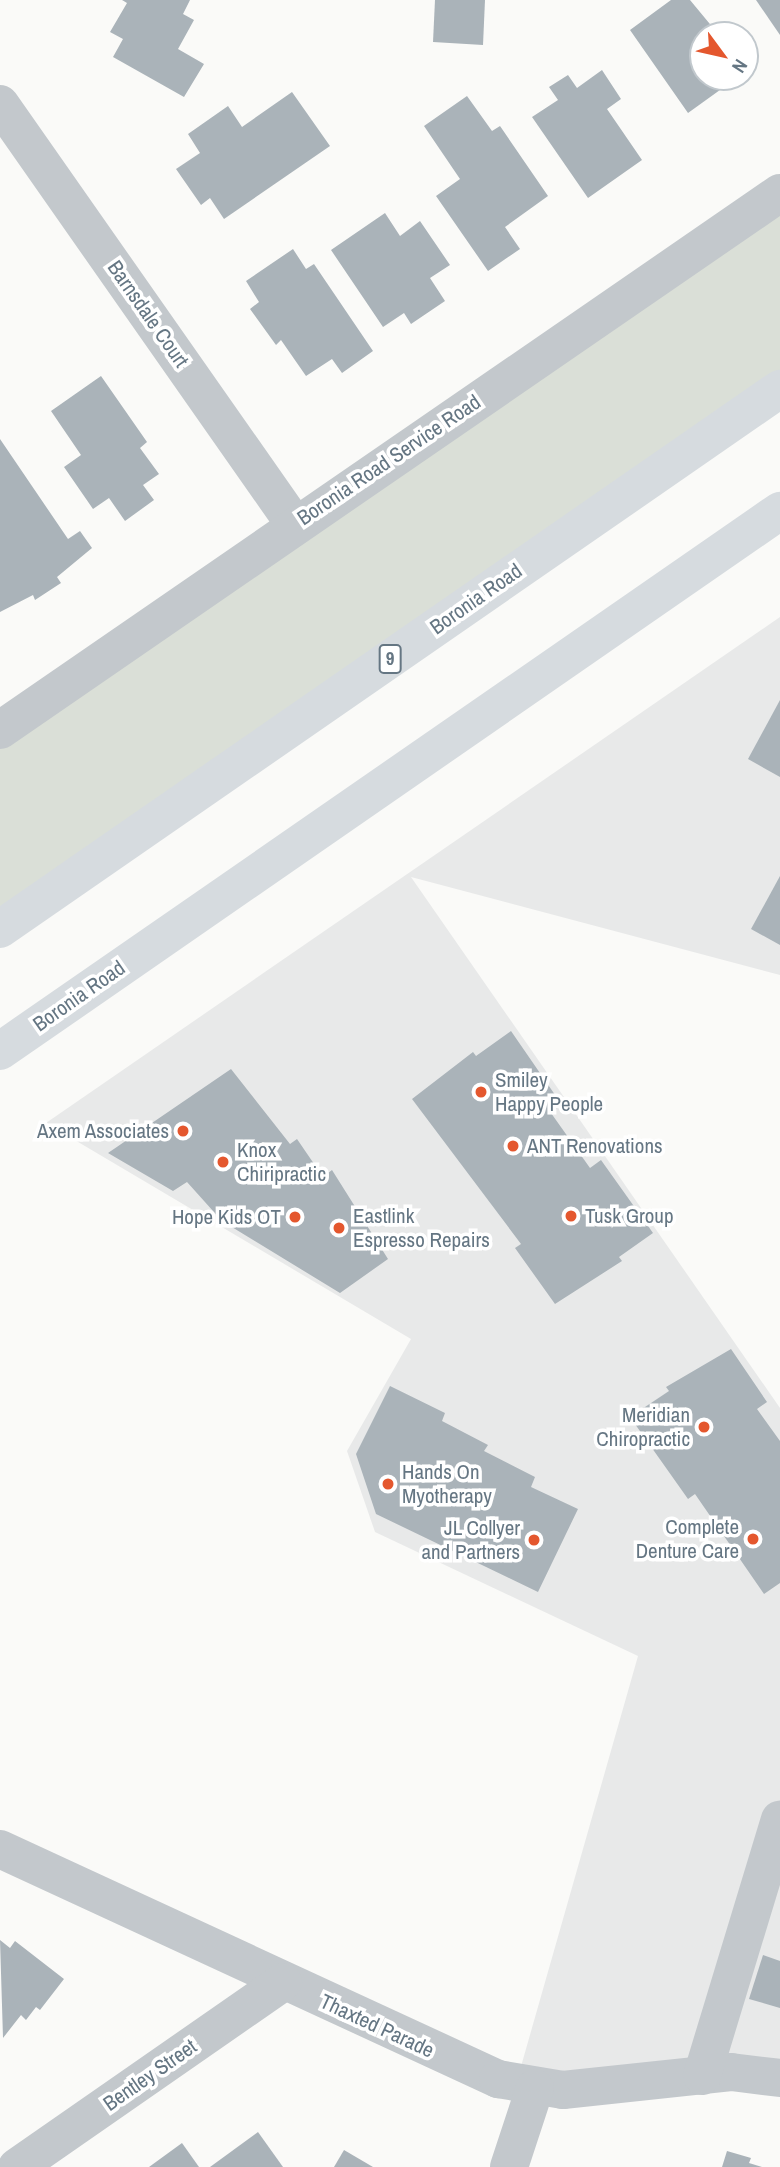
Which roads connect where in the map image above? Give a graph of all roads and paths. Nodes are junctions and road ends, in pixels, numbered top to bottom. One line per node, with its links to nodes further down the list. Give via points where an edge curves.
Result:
1 (0, 104): 5 (street, Barnsdale Court)
2 (780, 192): 5 (street, Boronia Road Service Road)
3 (780, 389): 7 (main road, Boronia Road / 9)
4 (780, 511): 8 (main road, Boronia Road)
5 (295, 525): 6 (street, Boronia Road Service Road)
6 (0, 730)
7 (0, 929)
8 (0, 1051)
9 (780, 1820): 12 (street)
10 (0, 1849): 11 (street, Thaxted Parade)
11 (283, 1982): 14 (street, Thaxted Parade, via 476,2071); 15 (street, Bentley Street)
12 (702, 2076): 13 (street, Thaxted Parade, via 752,2073); 14 (street, Thaxted Parade, via 585,2089)
13 (780, 2078)
14 (535, 2088): 16 (street)
15 (17, 2167)
16 (509, 2167)

